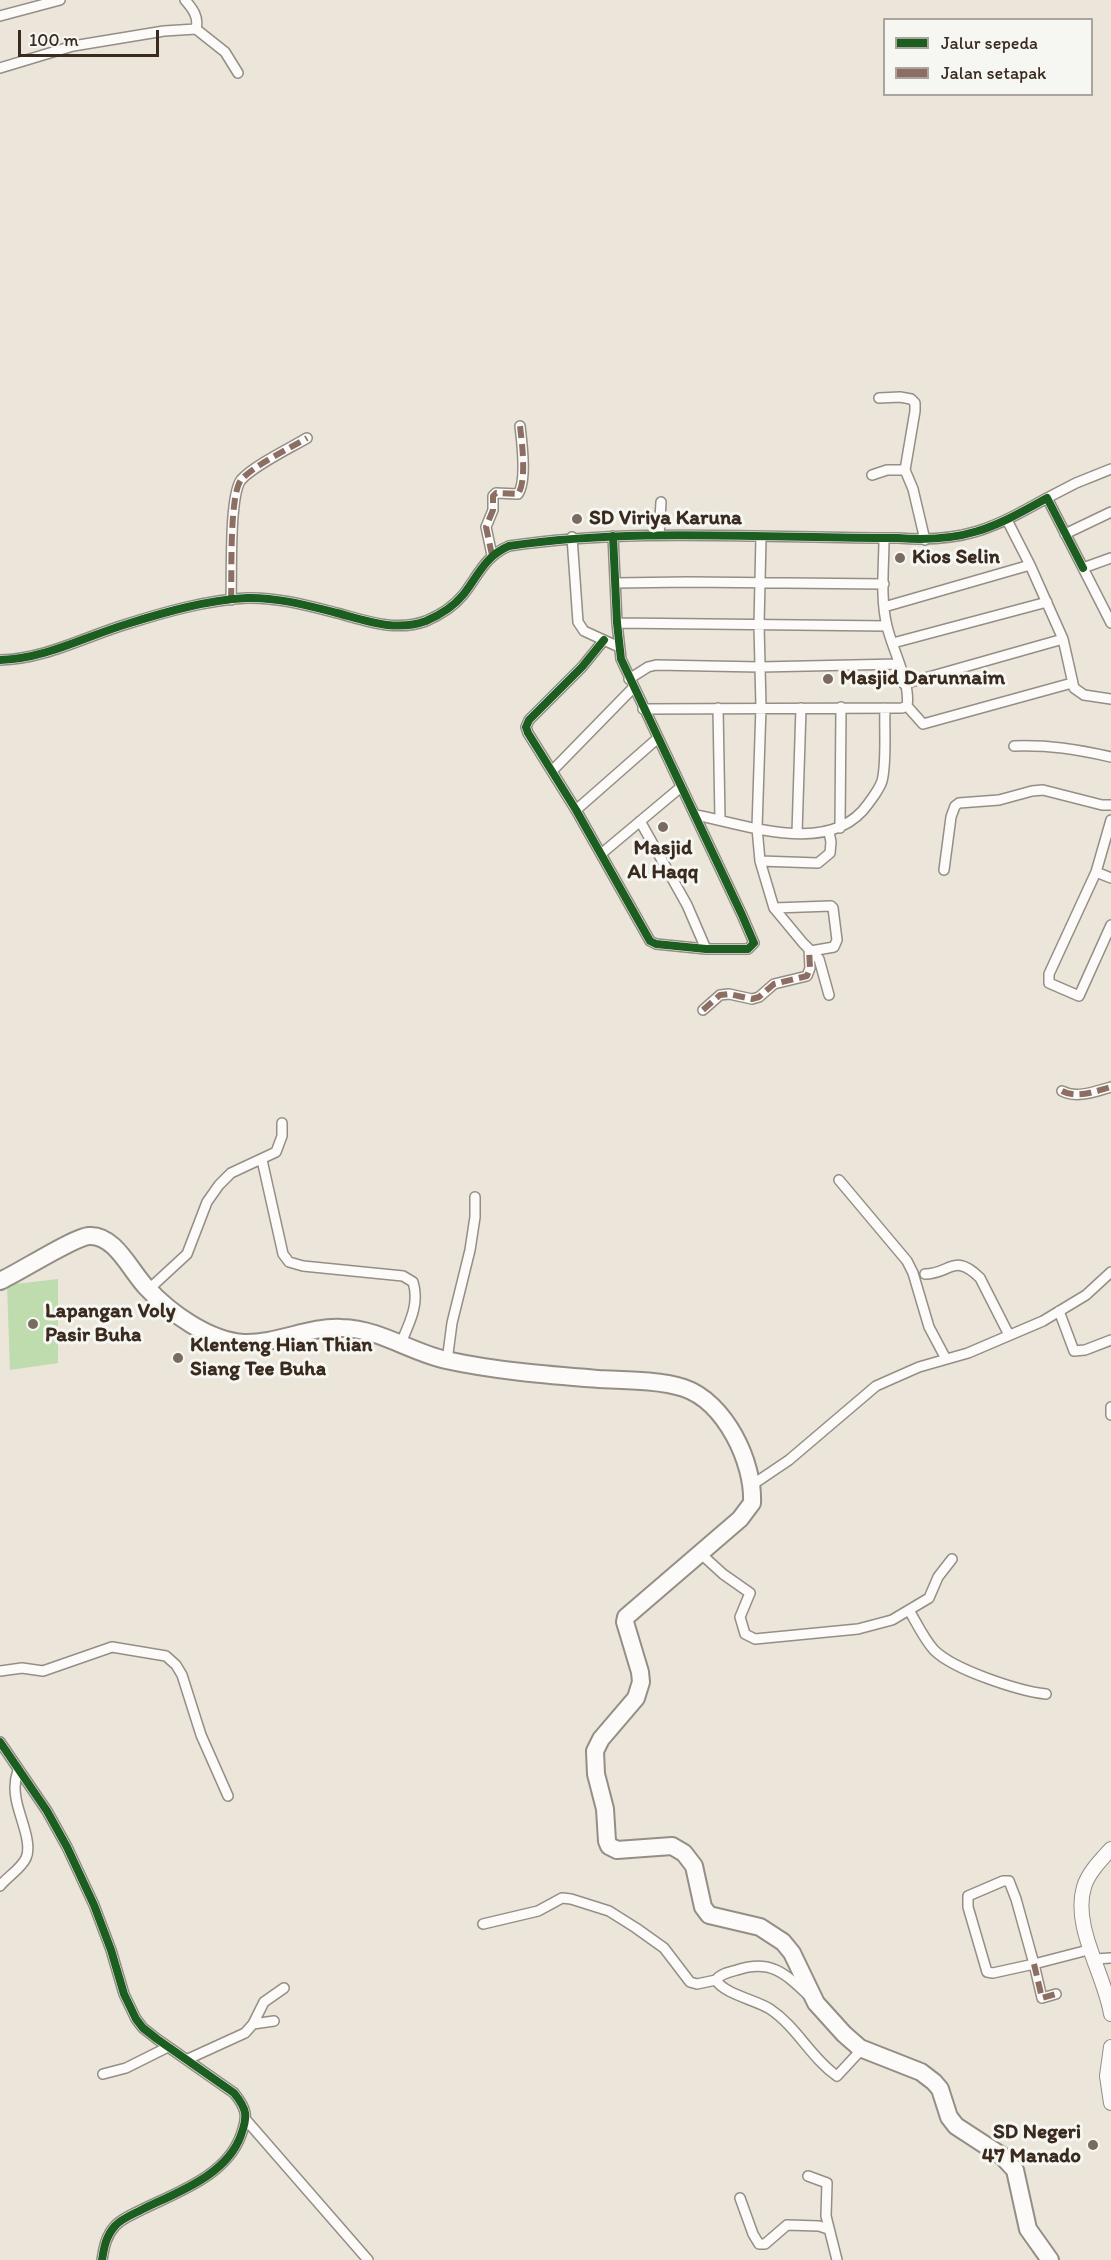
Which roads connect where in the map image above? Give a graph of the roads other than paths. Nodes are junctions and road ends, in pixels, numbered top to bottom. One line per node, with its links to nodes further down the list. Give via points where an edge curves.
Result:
1 (60, 0): 3 (street)
2 (185, 0): 4 (street, via 197,19)
3 (0, 16)
4 (196, 29): 5 (street, via 82,44); 6 (street, via 225,52)
5 (0, 68)
6 (238, 73)
7 (879, 398): 11 (street, via 900,396 915,403)
8 (520, 426): 24 (street, via 521,489 518,494 493,496 493,510 486,526)
9 (307, 438): 31 (street, via 254,470 236,489)
10 (1111, 469): 13 (street)
11 (905, 470): 12 (street); 23 (street)
12 (872, 475)
13 (1047, 498): 16 (street); 17 (street)
14 (661, 502): 18 (street)
15 (1111, 512): 17 (street)
16 (1007, 520): 23 (street, via 970,534); 26 (street)
17 (1065, 534): 27 (street)
18 (659, 535): 19 (street); 21 (street)
19 (614, 536): 20 (street); 29 (street)
20 (572, 537): 24 (street, via 509,546); 39 (street, via 578,622 584,631)
21 (761, 537): 22 (street); 28 (street)
22 (884, 538): 23 (street); 30 (street)
23 (925, 540)
24 (492, 555): 31 (street, via 462,596 445,611 407,627 266,599)
25 (1111, 558): 27 (street)
26 (1030, 565): 32 (street); 33 (street)
27 (1083, 568): 35 (street)
28 (760, 583): 29 (street); 30 (street); 36 (street)
29 (615, 584): 34 (street)
30 (884, 585): 33 (street)
31 (231, 600): 42 (street, via 128,624 38,655)
32 (1047, 602): 38 (street); 40 (street)
33 (884, 607): 37 (street)
34 (617, 623): 36 (street); 41 (street)
35 (1111, 623)
36 (759, 625): 37 (street); 44 (street)
37 (887, 626): 40 (street)
38 (1062, 639): 46 (street); 47 (street)
39 (604, 640): 41 (street); 59 (street, via 527,724 528,734)
40 (893, 643): 43 (street)
41 (619, 647): 45 (street)
42 (0, 660)
43 (899, 664): 44 (street); 47 (street)
44 (760, 667): 45 (street, via 656,665 648,667); 50 (street)
45 (631, 683): 55 (street); 59 (street)
46 (1072, 683): 48 (street, via 1084,695); 49 (street, via 922,724)
47 (904, 684): 49 (street)
48 (1111, 699)
49 (908, 706): 54 (street)
50 (761, 707): 52 (street); 53 (street); 67 (street)
51 (840, 707): 53 (street); 54 (street); 68 (street)
52 (718, 708): 55 (street); 64 (street)
53 (801, 708): 70 (street)
54 (885, 708): 68 (street, via 881,783 858,816)
55 (643, 709): 56 (street)
56 (658, 738): 60 (street); 62 (street)
57 (1014, 746): 58 (street, via 1074,748)
58 (1111, 758)
59 (552, 771): 62 (street)
60 (681, 787): 63 (street); 66 (street)
61 (1111, 805): 73 (street, via 1043,790 999,800 959,803 951,817)
62 (576, 810): 71 (street)
63 (696, 815): 64 (street); 78 (street, via 754,942 743,951)
64 (720, 820): 67 (street)
65 (1111, 820): 74 (street)
66 (640, 821): 71 (street); 78 (street, via 687,905)
67 (757, 828): 70 (street); 72 (street)
68 (840, 828): 69 (street)
69 (829, 832): 70 (street); 72 (street, via 830,853 818,863)
70 (797, 833)
71 (601, 854): 78 (street, via 650,941)
72 (760, 861): 76 (street)
73 (945, 870)
74 (1096, 873): 75 (street); 77 (street, via 1049,974 1049,983 1079,996)
75 (1111, 878)
76 (774, 908): 79 (street); 79 (street, via 833,908 837,940 834,946)
77 (1111, 925)
78 (706, 949)
79 (810, 950): 80 (street, via 823,966); 81 (street, via 807,976 774,984 752,999 720,995)
80 (829, 995)
81 (703, 1010)
82 (1111, 1087): 83 (street, via 1069,1095)
83 (1062, 1091)
84 (282, 1123): 85 (street, via 279,1147)
85 (262, 1160): 91 (street, via 231,1173 219,1185 207,1202 187,1254); 95 (street, via 283,1254 289,1262 403,1276 413,1282 417,1295 414,1310)
86 (839, 1180): 96 (street, via 907,1261 929,1327)
87 (475, 1197): 97 (street, via 470,1250)
88 (1111, 1272): 92 (street, via 1086,1295)
89 (925, 1274): 93 (street, via 956,1264 973,1271)
90 (0, 1281): 91 (highway, via 79,1239 96,1236 113,1246)
91 (148, 1290): 95 (highway, via 193,1324 230,1341 264,1342 319,1329 345,1328 382,1336)
92 (1059, 1311): 93 (street); 94 (street, via 1074,1351)
93 (1010, 1335): 96 (street)
94 (1111, 1340)
95 (400, 1345): 97 (highway)
96 (946, 1359): 100 (street, via 876,1386 789,1460)
97 (447, 1361): 100 (highway, via 527,1374 685,1388 719,1412 729,1426)
98 (1111, 1407): 99 (street)
99 (1111, 1415)
100 (752, 1485): 101 (highway, via 752,1503 746,1512)
101 (700, 1552): 103 (street, via 750,1593 740,1617 744,1632 753,1639 867,1627); 118 (highway, via 625,1620 640,1672 640,1688 595,1751 607,1841 616,1850 672,1846 684,1852 694,1866 706,1911 760,1927 783,1942)
102 (952, 1558): 103 (street, via 929,1598)
103 (909, 1611): 105 (street, via 933,1649 945,1658 998,1682)
104 (0, 1671): 108 (street, via 43,1671 112,1647 166,1656 182,1675 201,1735)
105 (1046, 1694)
106 (0, 1742): 107 (street)
107 (18, 1770): 110 (street, via 16,1798 27,1855); 122 (street, via 52,1820 94,1905 129,2007 143,2028)
108 (228, 1796)
109 (1111, 1849): 112 (street, via 1084,1887 1082,1915)
110 (0, 1886)
111 (483, 1924): 115 (street, via 538,1911 566,1898 609,1911 636,1928 664,1948 690,1983)
112 (1093, 1954): 113 (street); 114 (street); 119 (street)
113 (1111, 1958)
114 (1034, 1964): 114 (street, via 987,1972 970,1917 968,1896 1009,1881); 117 (street, via 1042,1998)
115 (716, 1980): 118 (street, via 745,1967 775,1968); 124 (street, via 729,1991 778,2015 837,2076)
116 (284, 1988): 121 (street, via 264,2002)
117 (1056, 1994)
118 (816, 2002): 124 (highway)
119 (1111, 2009)
120 (274, 2021): 121 (street)
121 (253, 2024): 125 (street, via 240,2036)
122 (168, 2047): 125 (street); 126 (street, via 126,2068)
123 (1111, 2047): 127 (street, via 1107,2076)
124 (862, 2049): 135 (highway, via 928,2076 940,2089 956,2127 1011,2164 1018,2178 1028,2229)
125 (188, 2059): 128 (street, via 234,2093 242,2103)
126 (103, 2074)
127 (1111, 2103)
128 (247, 2121): 132 (street, via 238,2143 222,2164 199,2181 116,2225 105,2242); 133 (street)
129 (808, 2176): 131 (street, via 827,2183)
130 (741, 2198): 131 (street, via 759,2244 765,2244 787,2225)
131 (828, 2229): 134 (street)
132 (102, 2260)
133 (368, 2260)
134 (837, 2260)
135 (1050, 2260)

